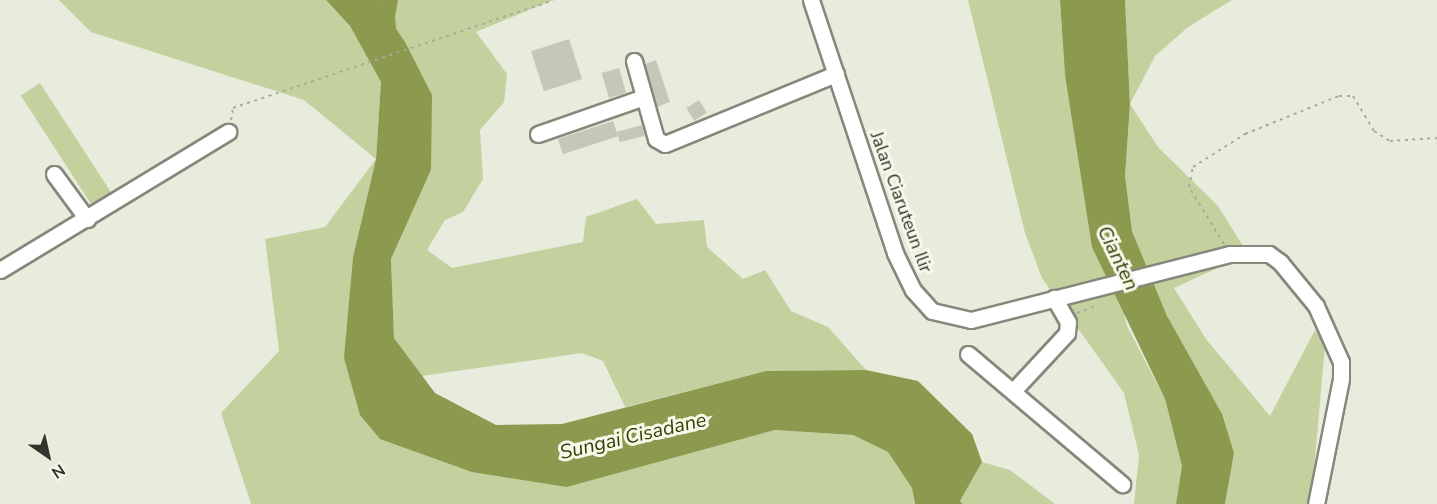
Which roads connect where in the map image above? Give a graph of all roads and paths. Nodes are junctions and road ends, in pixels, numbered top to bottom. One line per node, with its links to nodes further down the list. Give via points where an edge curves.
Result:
1 (553, 0): 6 (path, via 230,111 233,126)
2 (812, 0): 4 (street, Jalan Ciaruteun Ilir)
3 (634, 61): 5 (street)
4 (836, 74): 5 (street, via 665,144 656,139); 13 (street, Jalan Ciaruteun Ilir, via 891,243 921,301 932,311 971,320)
5 (644, 97): 7 (street)
6 (228, 132): 10 (street)
7 (538, 134)
8 (1437, 138): 11 (path, via 1390,141 1374,131 1353,96 1339,96 1245,134 1193,167 1189,187)
9 (54, 174): 10 (street)
10 (87, 219): 12 (street)
11 (1230, 254): 13 (street, Jalan Ciaruteun Ilir); 19 (street, Jalan Ciaruteun Ilir, via 1269,254 1280,262 1316,306 1337,349 1341,379)
12 (0, 270)
13 (1061, 296): 15 (street)
14 (1096, 306): 15 (path)
15 (1065, 316): 17 (street, via 1067,333)
16 (968, 354): 17 (street)
17 (1014, 390): 18 (street)
18 (1122, 484)
19 (1316, 504)

